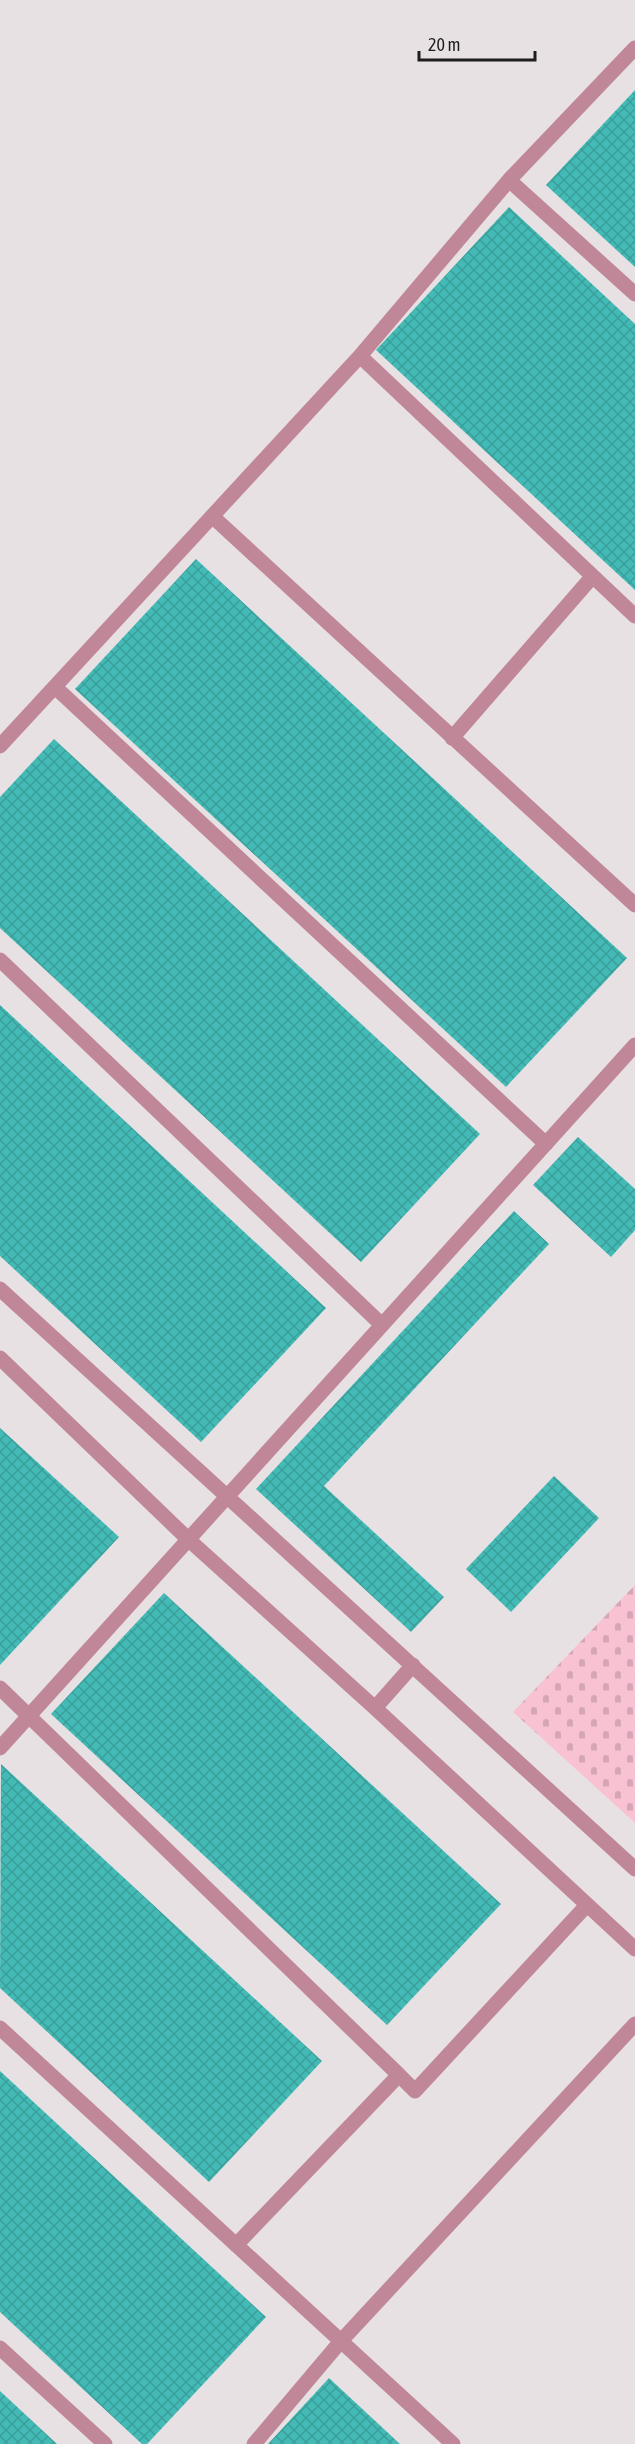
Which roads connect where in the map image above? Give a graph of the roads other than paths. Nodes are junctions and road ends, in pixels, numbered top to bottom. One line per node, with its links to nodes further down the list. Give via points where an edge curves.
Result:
1 (635, 48): 2 (street)
2 (509, 180): 3 (street); 4 (street)
3 (635, 294)
4 (360, 356): 5 (street); 6 (street)
5 (212, 516): 8 (street); 9 (street)
6 (592, 577): 7 (street); 9 (street)
7 (635, 616)
8 (55, 687): 10 (street); 14 (street)
9 (452, 738): 11 (street)
10 (0, 746)
11 (635, 905)
12 (0, 960): 16 (street)
13 (635, 1045): 14 (street)
14 (546, 1144): 16 (street)
15 (0, 1289): 18 (street)
16 (382, 1324): 18 (street)
17 (0, 1358): 19 (street)
18 (228, 1496): 19 (street); 20 (street)
19 (189, 1540): 22 (street); 23 (street)
20 (412, 1665): 22 (street); 25 (street)
21 (0, 1688): 23 (street)
22 (375, 1708): 26 (street)
23 (29, 1716): 24 (street); 30 (street)
24 (0, 1748)
25 (635, 1869)
26 (587, 1905): 27 (street); 30 (street, via 415,2091)
27 (635, 1949)
28 (635, 2024): 32 (street)
29 (0, 2028): 31 (street)
30 (399, 2075): 31 (street)
31 (236, 2245): 32 (street)
32 (341, 2341): 35 (street); 36 (street)
33 (0, 2349): 34 (street)
34 (105, 2444)
35 (254, 2444)
36 (453, 2444)

